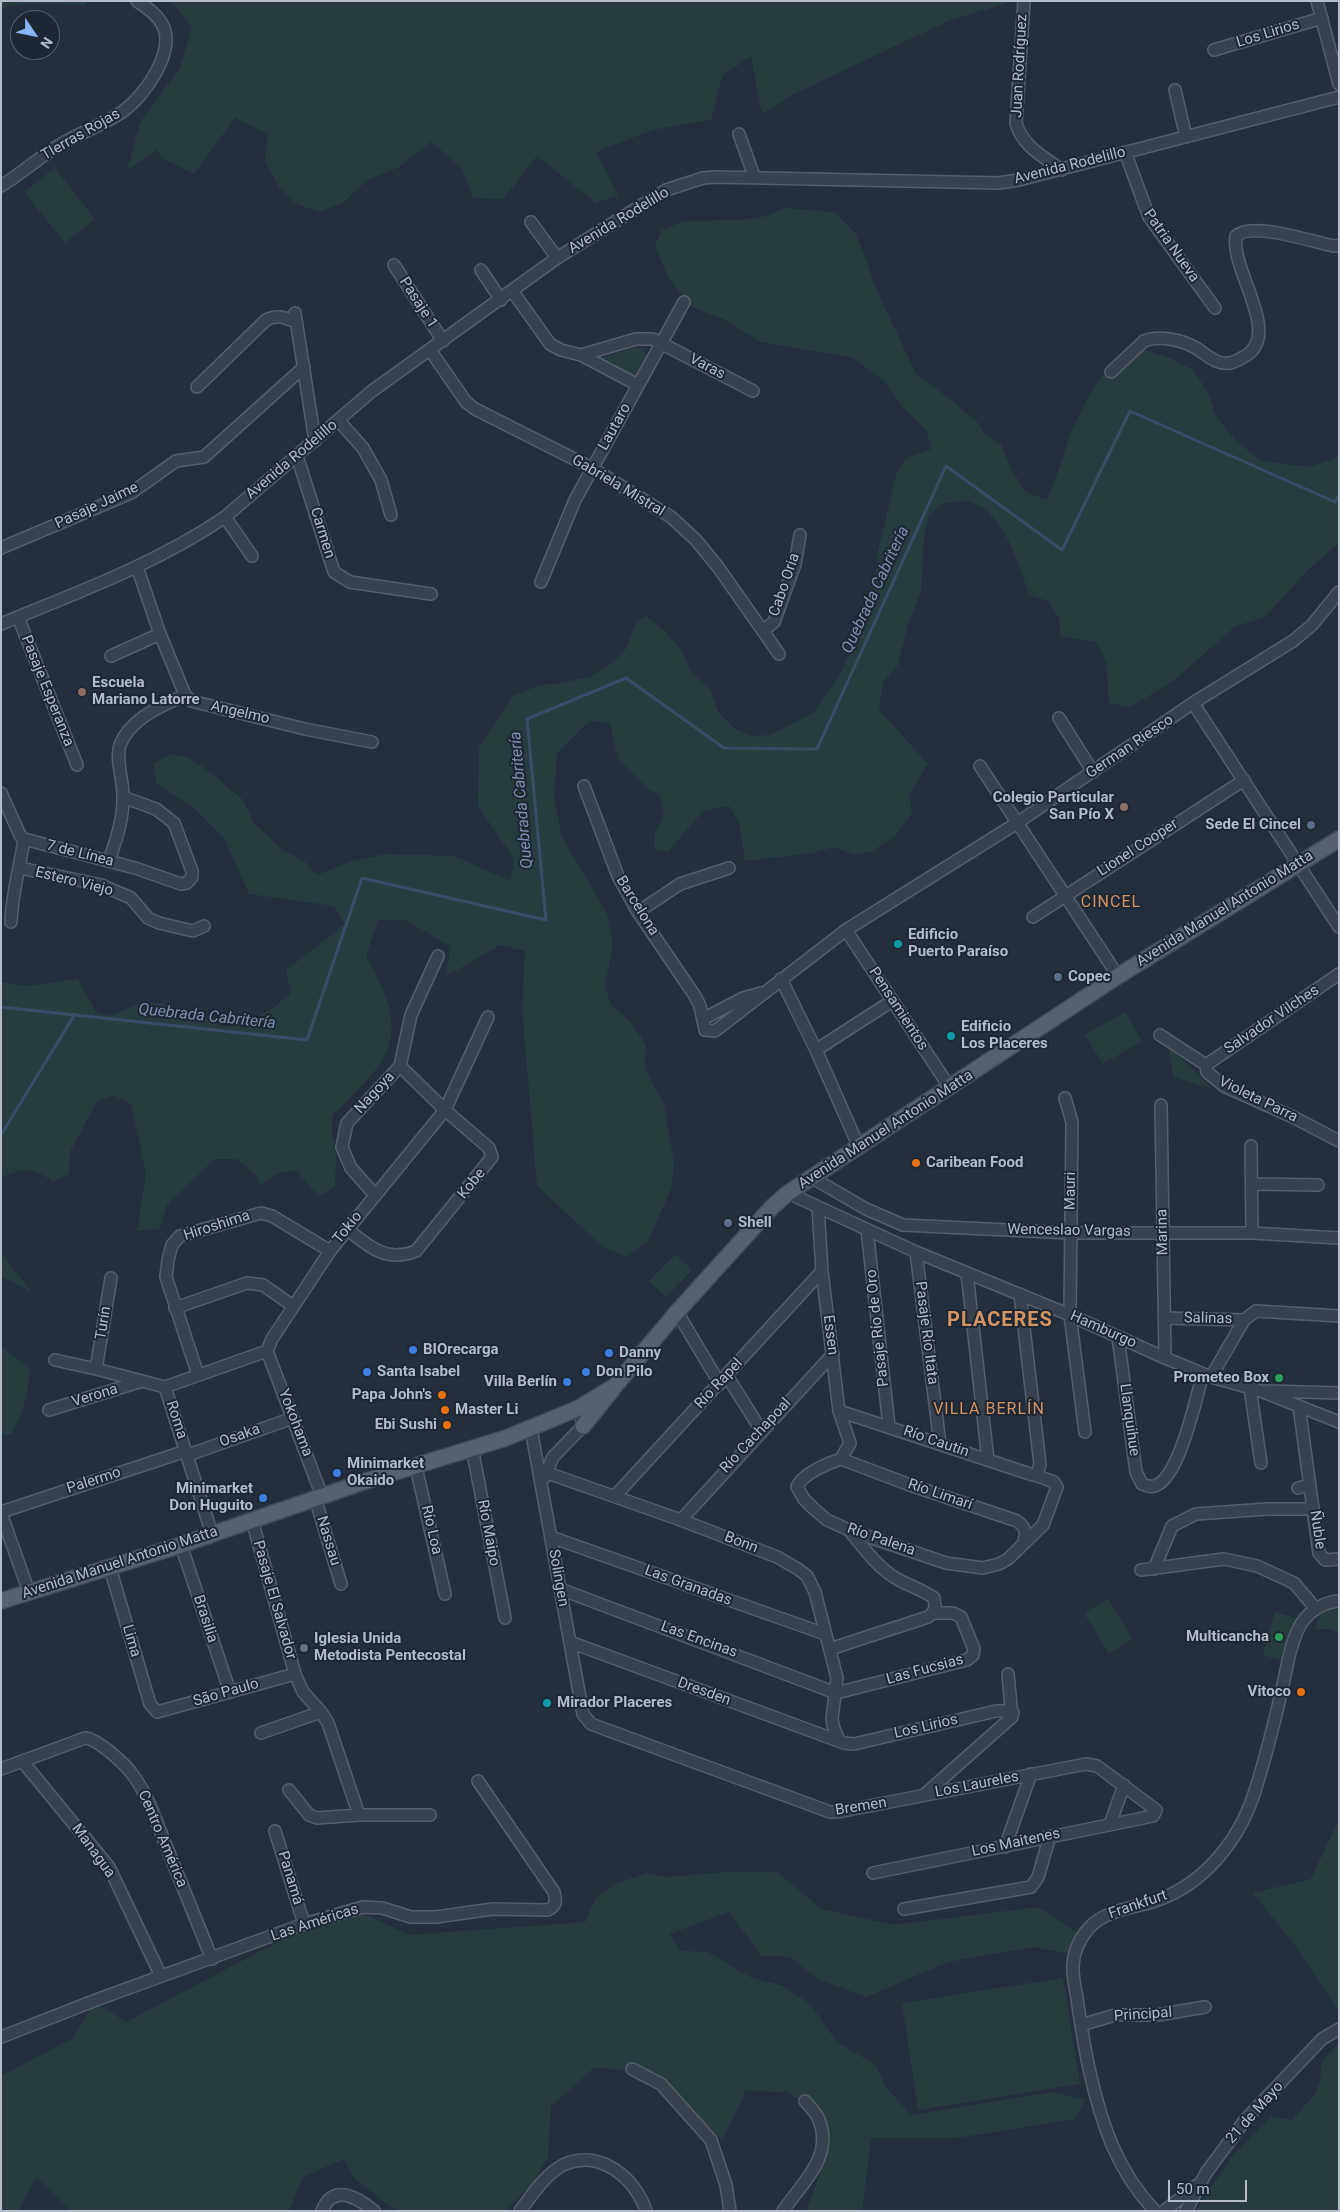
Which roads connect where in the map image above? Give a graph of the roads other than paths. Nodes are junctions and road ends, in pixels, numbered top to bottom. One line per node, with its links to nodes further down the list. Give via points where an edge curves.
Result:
1 (137, 1): 14 (street, TIerras Rojas, via 163,24 166,41 164,53 143,92 125,111 59,145)
2 (1024, 1): 12 (street, Juan Rodríguez, via 1018,132 1027,144)
3 (1317, 1): 4 (street)
4 (1322, 18): 5 (street, Los Lirios); 6 (street)
5 (1214, 50)
6 (1339, 84)
7 (1175, 90): 10 (street)
8 (1339, 97): 10 (street, Avenida Rodelillo)
9 (739, 134): 13 (street)
10 (1186, 137): 11 (street, Avenida Rodelillo)
11 (1125, 152): 12 (street, Avenida Rodelillo); 23 (street, Patria Nueva, via 1149,217)
12 (1062, 170): 13 (street, Avenida Rodelillo, via 998,182)
13 (754, 176): 17 (street, Avenida Rodelillo, via 703,178 666,190)
14 (1, 186)
15 (531, 222): 17 (street)
16 (1339, 246): 29 (street, via 1261,231 1240,232 1236,236 1236,255 1260,324 1260,338 1252,352 1224,364 1185,343 1150,339)
17 (557, 258): 20 (street, Avenida Rodelillo)
18 (394, 265): 24 (street, Pasaje 1)
19 (481, 270): 21 (street)
20 (513, 292): 21 (street, Avenida Rodelillo); 27 (street, via 550,344)
21 (501, 300): 24 (street, Avenida Rodelillo)
22 (684, 302): 25 (street, Lautaro)
23 (1215, 308)
24 (443, 341): 26 (street, Avenida Rodelillo)
25 (661, 343): 27 (street, Varas, via 653,339 636,339); 30 (street, Lautaro); 32 (street, Varas)
26 (430, 350): 33 (street, Avenida Rodelillo); 36 (street, Gabriela Mistral, via 466,402 475,409)
27 (582, 355): 30 (street)
28 (304, 367): 31 (street, via 296,318 272,316); 34 (street); 40 (street, Pasaje Jaime, via 204,457 176,461 131,493)
29 (1111, 372)
30 (638, 386): 36 (street, Lautaro)
31 (197, 388)
32 (753, 391)
33 (338, 420): 34 (street, Avenida Rodelillo); 37 (street, via 363,448 377,472)
34 (315, 440): 35 (street, Avenida Rodelillo)
35 (297, 456): 38 (street, Avenida Rodelillo); 45 (street, Carmen, via 334,572 350,582)
36 (592, 468): 43 (street, Lautaro); 48 (street, Gabriela Mistral, via 671,517 690,535 718,567)
37 (391, 515)
38 (225, 517): 41 (street); 42 (street, Avenida Rodelillo, via 187,542)
39 (800, 535): 48 (street, Cabo Oria, via 795,564 774,622)
40 (1, 548)
41 (252, 556)
42 (137, 567): 46 (street, Avenida Rodelillo); 49 (street)
43 (541, 582)
44 (1339, 592): 53 (street, German Riesco, via 1303,634)
45 (431, 594)
46 (18, 617): 47 (street, Avenida Rodelillo); 56 (street, Pasaje Esperanza)
47 (1, 624)
48 (763, 631): 50 (street, Gabriela Mistral)
49 (160, 634): 51 (street); 52 (street)
50 (779, 654)
51 (111, 656)
52 (185, 695): 55 (street, Angelmo, via 202,704); 62 (street, via 146,714 123,740 119,753)
53 (1193, 703): 58 (street, German Riesco); 59 (street)
54 (1059, 718): 58 (street)
55 (372, 742)
56 (77, 765)
57 (980, 766): 63 (street)
58 (1092, 772): 63 (street, German Riesco)
59 (1244, 780): 67 (street); 70 (street, Lionel Cooper)
60 (584, 786): 72 (street, Barcelona, via 618,876)
61 (1, 793): 64 (street)
62 (123, 797): 66 (street, via 121,826); 66 (street, 7 de Línea, via 156,810 174,823 192,877 184,884)
63 (1017, 823): 70 (street); 77 (street, German Riesco)
64 (24, 839): 66 (street, 7 de Línea); 68 (street)
65 (1339, 839): 67 (main road, Avenida Manuel Antonio Matta)
66 (108, 861)
67 (1297, 863): 76 (street); 80 (main road, Avenida Manuel Antonio Matta)
68 (20, 868): 71 (street); 75 (street, Estero Viejo, via 101,885 131,898 148,918 159,924 193,931)
69 (728, 868): 72 (street, via 680,884)
70 (1066, 896): 73 (street, Lionel Cooper); 80 (street)
71 (6, 900): 74 (street)
72 (638, 912): 85 (street, Barcelona, via 695,996)
73 (1032, 917)
74 (11, 922)
75 (204, 926)
76 (1339, 926)
77 (846, 930): 81 (street, German Riesco); 83 (street, Pensamientos)
78 (438, 956): 89 (street, Nagoya, via 411,1015)
79 (1339, 974): 88 (street, Salvador Vilches)
80 (1118, 976): 90 (main road, Avenida Manuel Antonio Matta)
81 (781, 979): 82 (street, German Riesco); 87 (street)
82 (763, 992): 85 (street, German Riesco, via 743,998); 85 (street, German Riesco, via 715,1031 705,1030)
83 (892, 1001): 87 (street); 90 (street, Pensamientos)
84 (488, 1017): 93 (street, Tokio)
85 (703, 1019)
86 (1160, 1035): 88 (street, Violeta Parra)
87 (816, 1050): 96 (street)
88 (1206, 1065): 94 (street, Violeta Parra, via 1211,1077 1224,1086)
89 (400, 1066): 93 (street, Kobe); 101 (street, Nagoya, via 347,1122 342,1147 351,1168)
90 (950, 1088): 96 (main road, Avenida Manuel Antonio Matta)
91 (1065, 1098): 105 (street, Mauri, via 1072,1122)
92 (1161, 1106): 107 (street, Marina)
93 (445, 1110): 101 (street, Tokio); 103 (street, Kobe, via 493,1155 421,1247 411,1253 381,1253)
94 (1339, 1141)
95 (1251, 1146): 98 (street)
96 (859, 1147): 97 (main road, Avenida Manuel Antonio Matta)
97 (811, 1177): 100 (main road, Avenida Manuel Antonio Matta); 105 (street, Wenceslao Vargas, via 866,1210 903,1225)
98 (1252, 1184): 99 (street); 106 (street)
99 (1318, 1185)
100 (788, 1193): 102 (street, Hamburgo); 117 (main road, Avenida Manuel Antonio Matta)
101 (375, 1195): 103 (street, Tokio)
102 (818, 1207): 104 (street, Hamburgo); 111 (street, Essen)
103 (347, 1229): 109 (street, Tokio)
104 (867, 1230): 110 (street, Hamburgo); 143 (street, Pasaje Río de Oro)
105 (1070, 1232): 107 (street, Wenceslao Vargas); 118 (street, Mauri)
106 (1252, 1232): 107 (street, Wenceslao Vargas); 108 (street, Wenceslao Vargas)
107 (1163, 1233): 120 (street, Marina)
108 (1339, 1238)
109 (330, 1251): 115 (street, Tokio); 116 (street, Hiroshima, via 272,1216 261,1213 180,1236 172,1245 166,1277)
110 (916, 1252): 112 (street, Hamburgo); 147 (street, Pasaje Río Itata)
111 (822, 1271): 124 (street, Essen); 130 (street, Río Rapel)
112 (967, 1273): 114 (street, Hamburgo); 153 (street)
113 (111, 1278): 127 (street, Turín)
114 (1020, 1294): 118 (street, Hamburgo); 157 (street, via 1040,1464 1040,1470)
115 (293, 1306): 116 (street, via 263,1285 247,1282); 123 (street, Tokio, via 272,1338)
116 (175, 1308): 128 (street, Hiroshima)
117 (677, 1312): 130 (street); 132 (main road, Avenida Manuel Antonio Matta)
118 (1070, 1316): 122 (street, Hamburgo); 146 (street, Mauri)
119 (1339, 1316): 121 (street, Salinas, via 1256,1311)
120 (1164, 1318): 121 (street, Salinas); 125 (street, Marina)
121 (1244, 1320): 129 (street)
122 (1118, 1337): 125 (street, Hamburgo); 129 (street, Llanquihue, via 1136,1472 1142,1484 1158,1485 1168,1474 1185,1441)
123 (268, 1351): 128 (street); 140 (street, Yokohama)
124 (832, 1354): 139 (street, Essen); 145 (street, Río Cachapoal)
125 (1165, 1358): 129 (street, Hamburgo)
126 (55, 1360): 127 (street, Roma)
127 (96, 1368): 131 (street, Roma)
128 (198, 1375): 133 (street)
129 (1207, 1375): 134 (street, Hamburgo)
130 (723, 1380): 145 (street); 160 (street, Río Rapel)
131 (142, 1382): 133 (street, Roma); 138 (street, Verona)
132 (615, 1386): 137 (main road, Avenida Manuel Antonio Matta); 142 (main road)
133 (165, 1387): 150 (street, Roma)
134 (1254, 1389): 135 (street); 136 (street, Hamburgo); 154 (street)
135 (1339, 1393)
136 (1299, 1406): 141 (street, Hamburgo); 158 (street, Ñuble)
137 (579, 1408): 142 (street); 144 (main road, Avenida Manuel Antonio Matta)
138 (49, 1410)
139 (839, 1411): 143 (street, Río Cautin); 152 (street, Essen, via 850,1443)
140 (293, 1418): 150 (street, Osaka); 161 (street, Yokohama)
141 (1339, 1422)
142 (583, 1426): 151 (street)
143 (890, 1426): 147 (street, Río Cautin)
144 (531, 1428): 148 (main road, Avenida Manuel Antonio Matta); 149 (street)
145 (761, 1430): 165 (street, Río Cachapoal)
146 (1085, 1432)
147 (940, 1444): 153 (street, Río Cautin)
148 (472, 1448): 155 (main road, Avenida Manuel Antonio Matta); 183 (street, Río Maipo)
149 (536, 1450): 151 (street, via 543,1456); 156 (street)
150 (187, 1453): 163 (street, Palermo); 167 (street, Roma)
151 (553, 1457): 156 (street)
152 (841, 1460): 166 (street, Río Palena, via 833,1461 802,1479 797,1487 804,1500 827,1520); 169 (street, Río Limarí, via 1017,1521 1026,1531)
153 (988, 1460): 157 (street, Río Cautin)
154 (1261, 1463)
155 (416, 1467): 161 (main road, Avenida Manuel Antonio Matta); 178 (street, Río Loa)
156 (543, 1471): 160 (street, Bonn); 168 (street, Solingen, via 542,1484)
157 (1034, 1475): 169 (street, Río Cautin, via 1054,1482 1057,1487 1046,1521)
158 (1310, 1485): 159 (street); 162 (street, Ñuble)
159 (1298, 1488)
160 (615, 1496): 165 (street, Bonn)
161 (318, 1497): 164 (main road, Avenida Manuel Antonio Matta); 175 (street, Nassau)
162 (1313, 1509): 171 (street, Ñuble, via 1320,1556 1325,1560); 173 (street, via 1196,1514 1172,1526)
163 (1, 1512): 177 (street)
164 (252, 1520): 167 (main road, Avenida Manuel Antonio Matta); 187 (street, Pasaje El Salvador)
165 (680, 1520): 184 (street, Bonn, via 777,1557 798,1569 815,1592)
166 (849, 1530): 169 (street, Río Palena, via 946,1563 983,1568 1008,1559); 182 (street, via 875,1562 890,1574 934,1598)
167 (212, 1534): 170 (main road, Avenida Manuel Antonio Matta)
168 (551, 1537): 176 (street, Solingen); 184 (street, Las Granadas)
169 (1024, 1541)
170 (181, 1545): 172 (main road, Avenida Manuel Antonio Matta); 189 (street, Brasilia)
171 (1339, 1558)
172 (110, 1568): 177 (main road, Avenida Manuel Antonio Matta); 191 (street, Lima, via 150,1704)
173 (1154, 1568): 174 (street); 181 (street, via 1224,1559 1257,1566 1294,1583)
174 (1141, 1570)
175 (341, 1584)
176 (560, 1589): 185 (street, Solingen); 190 (street, Las Encinas)
177 (29, 1592): 179 (main road, Avenida Manuel Antonio Matta)
178 (445, 1594)
179 (1, 1601)
180 (1339, 1601): 181 (street)
181 (1316, 1609): 218 (street, Frankfurt, via 1301,1625 1294,1642 1254,1792 1232,1841 1213,1863 1172,1894 1106,1915 1088,1929 1077,1946 1073,1967)
182 (933, 1613): 186 (street); 190 (street, Las Fucsias, via 962,1616 974,1648 973,1655 967,1660)
183 (505, 1618)
184 (825, 1634): 186 (street, Bonn)
185 (570, 1642): 194 (street, Solingen, via 583,1714); 196 (street, Dresden)
186 (830, 1649): 190 (street, Bonn, via 837,1678)
187 (295, 1674): 189 (street, São Paulo); 192 (street, Pasaje El Salvador, via 303,1692)
188 (1008, 1674): 193 (street)
189 (230, 1692): 191 (street, São Paulo)
190 (834, 1698): 196 (street, Bonn); 197 (street, Bonn, via 834,1730)
191 (157, 1712)
192 (321, 1712): 195 (street); 206 (street, Pasaje El Salvador, via 328,1723)
193 (1013, 1713): 197 (street, Los Lirios, via 996,1711 854,1744); 204 (street, via 1008,1721)
194 (591, 1724): 204 (street, Bremen, via 830,1812)
195 (260, 1733)
196 (821, 1735): 197 (street, Dresden)
197 (839, 1740)
198 (23, 1762): 199 (street, Centro América); 215 (street, Centro América, via 78,1740 89,1739 103,1746 132,1774 151,1808); 216 (street, Managua, via 109,1867)
199 (1, 1769)
200 (1031, 1774): 202 (street, Los Laureles, via 1086,1764 1097,1766); 204 (street, Los Laureles); 211 (street, Los Laureles)
201 (478, 1781): 214 (street, Las Américas, via 554,1892 556,1901 553,1907 548,1910 494,1909 436,1917 411,1917 382,1908 364,1907)
202 (1124, 1785): 205 (street, Los Laureles); 208 (street)
203 (289, 1790): 206 (street, via 309,1815 317,1818)
204 (922, 1796)
205 (1156, 1812): 208 (street, Los Maitenes, via 1153,1816)
206 (358, 1815): 207 (street)
207 (430, 1815)
208 (1110, 1824): 210 (street, Los Maitenes)
209 (275, 1831): 214 (street, Panamá)
210 (1050, 1836): 211 (street, Los Maitenes); 213 (street, via 1038,1877 1031,1887)
211 (1005, 1847): 212 (street, Los Maitenes)
212 (873, 1873)
213 (904, 1908)
214 (304, 1924): 215 (street, Las Américas)
215 (212, 1959): 216 (street, Las Américas)
216 (161, 1976): 220 (street, Las Américas)
217 (1205, 2007): 218 (street, Principal, via 1157,2016 1115,2015)
218 (1081, 2025): 230 (street, Frankfurt, via 1095,2094 1112,2145 1131,2182)
219 (1339, 2029): 223 (street, 21 de Mayo, via 1322,2039 1245,2120)
220 (1, 2037)
221 (632, 2069): 228 (street, via 661,2084 711,2140 726,2185)
222 (806, 2101): 229 (street, via 819,2120 822,2139 820,2160)
223 (1200, 2183): 231 (street); 232 (street, 21 de Mayo)
224 (322, 2211): 225 (street, via 328,2200 344,2194 354,2196)
225 (374, 2211)
226 (520, 2211): 227 (street, via 548,2176 565,2164 578,2161 597,2162 630,2181 641,2196)
227 (646, 2211)
228 (730, 2211)
229 (783, 2211)
230 (1155, 2211)
231 (1164, 2211)
232 (1186, 2211)

